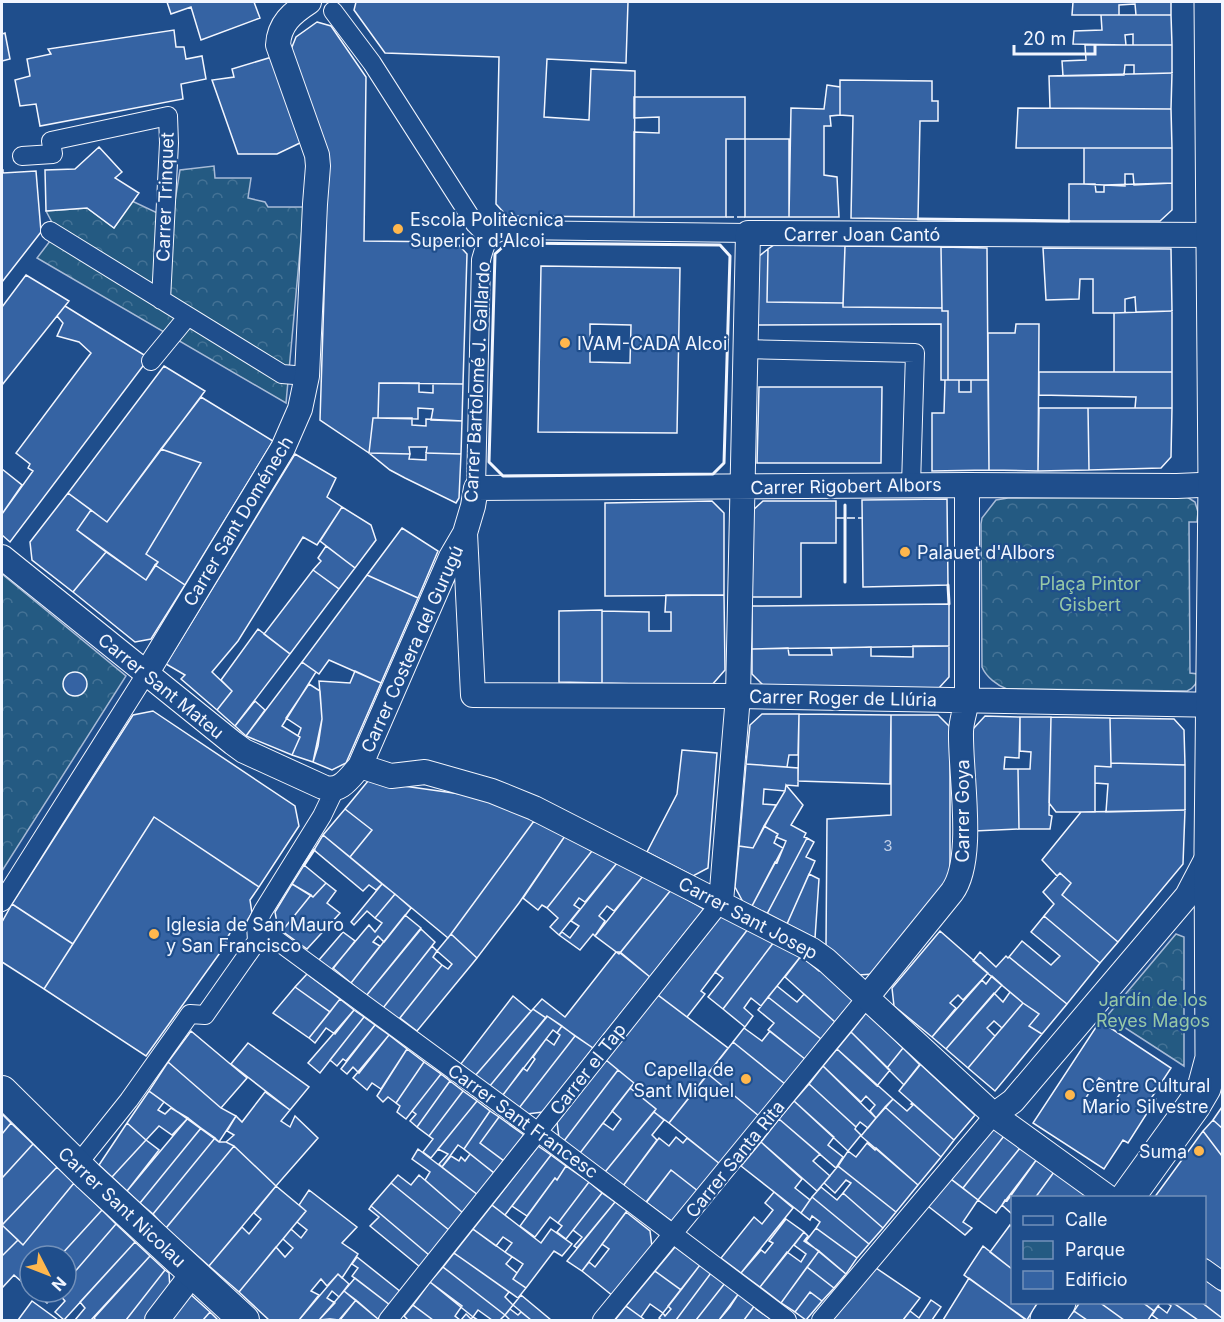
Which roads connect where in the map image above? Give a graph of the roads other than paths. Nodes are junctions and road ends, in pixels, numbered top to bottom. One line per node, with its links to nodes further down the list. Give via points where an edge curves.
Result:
1 (309, 2): 14 (street, Carrer Sant Doménech, via 288,18 278,45 318,166)
2 (1211, 2): 8 (main road)
3 (333, 11): 9 (street, via 372,63 475,224)
4 (22, 156): 10 (street, Carrer Trinquet, via 53,154 51,141 168,116)
5 (511, 230): 7 (street, Carrer Joan Cantó); 9 (street, Carrer Bartolomé J. Gallardo)
6 (50, 231): 10 (street)
7 (748, 233): 8 (street, Carrer Joan Cantó); 12 (street)
8 (1218, 235): 15 (main road)
9 (489, 238): 18 (street, Carrer Bartolomé J. Gallardo, via 482,260)
10 (161, 300): 11 (street)
11 (188, 316): 13 (street); 14 (street, via 282,374)
12 (746, 349): 16 (street, via 915,353); 19 (street)
13 (151, 361)
14 (308, 376): 22 (street, Carrer Sant Doménech, via 300,409 283,448)
15 (1219, 484): 17 (street, Carrer Rigobert Albors); 26 (main road)
16 (911, 485): 17 (street, Carrer Rigobert Albors); 19 (street, Carrer Rigobert Albors)
17 (967, 485): 25 (street)
18 (476, 488): 19 (street, Carrer Rigobert Albors); 20 (street, Carrer Bartolomé J. Gallardo)
19 (743, 488): 24 (street)
20 (465, 533): 23 (street, Carrer Bartolomé J. Gallardo); 27 (street, Carrer Costera del Gurugú)
21 (2, 557): 22 (street, Carrer Sant Mateu)
22 (146, 674): 28 (street, Carrer Sant Mateu, via 244,751); 30 (street, Carrer Sant Doménech)
23 (474, 694): 24 (street, Carrer Roger de Llúria)
24 (738, 696): 25 (street, Carrer Roger de Llúria); 31 (street)
25 (967, 700): 26 (street, Carrer Roger de Llúria); 33 (street, Carrer Goya, via 961,730 961,879)
26 (1218, 705): 29 (main road)
27 (360, 766): 28 (street); 31 (street, Carrer Sant Josep, via 391,776 425,772 492,790)
28 (335, 789): 32 (street)
29 (1212, 850): 35 (street, via 1187,896 1013,1101); 39 (main road, via 1209,1072 1194,1106)
30 (2, 902)
31 (721, 902): 33 (street, Carrer Sant Josep, via 812,950); 36 (street, Carrer el Tap)
32 (256, 925): 36 (street, Carrer Sant Francesc); 37 (street, via 257,941 205,1015 190,1014)
33 (867, 998): 35 (street, Carrer Sant Josep); 40 (street, Carrer Santa Rita)
34 (2, 1091): 37 (street, Carrer Sant Nicolau)
35 (994, 1114): 38 (street, Carrer Sant Josep); 50 (street)
36 (538, 1132): 40 (street, Carrer Sant Francesc); 47 (street, Carrer el Tap)
37 (77, 1165): 42 (street, Carrer Sant Nicolau)
38 (1108, 1196)
39 (1128, 1196)
40 (674, 1233): 48 (street, Carrer Santa Rita); 49 (street, Carrer Sant Francesc)
41 (1206, 1269): 43 (street)
42 (193, 1273): 45 (street); 46 (street, Carrer Sant Nicolau)
43 (1222, 1281)
44 (1058, 1304): 51 (main road)
45 (158, 1320)
46 (244, 1320)
47 (388, 1320)
48 (603, 1320)
49 (787, 1320)
50 (821, 1320)
51 (1047, 1320)

